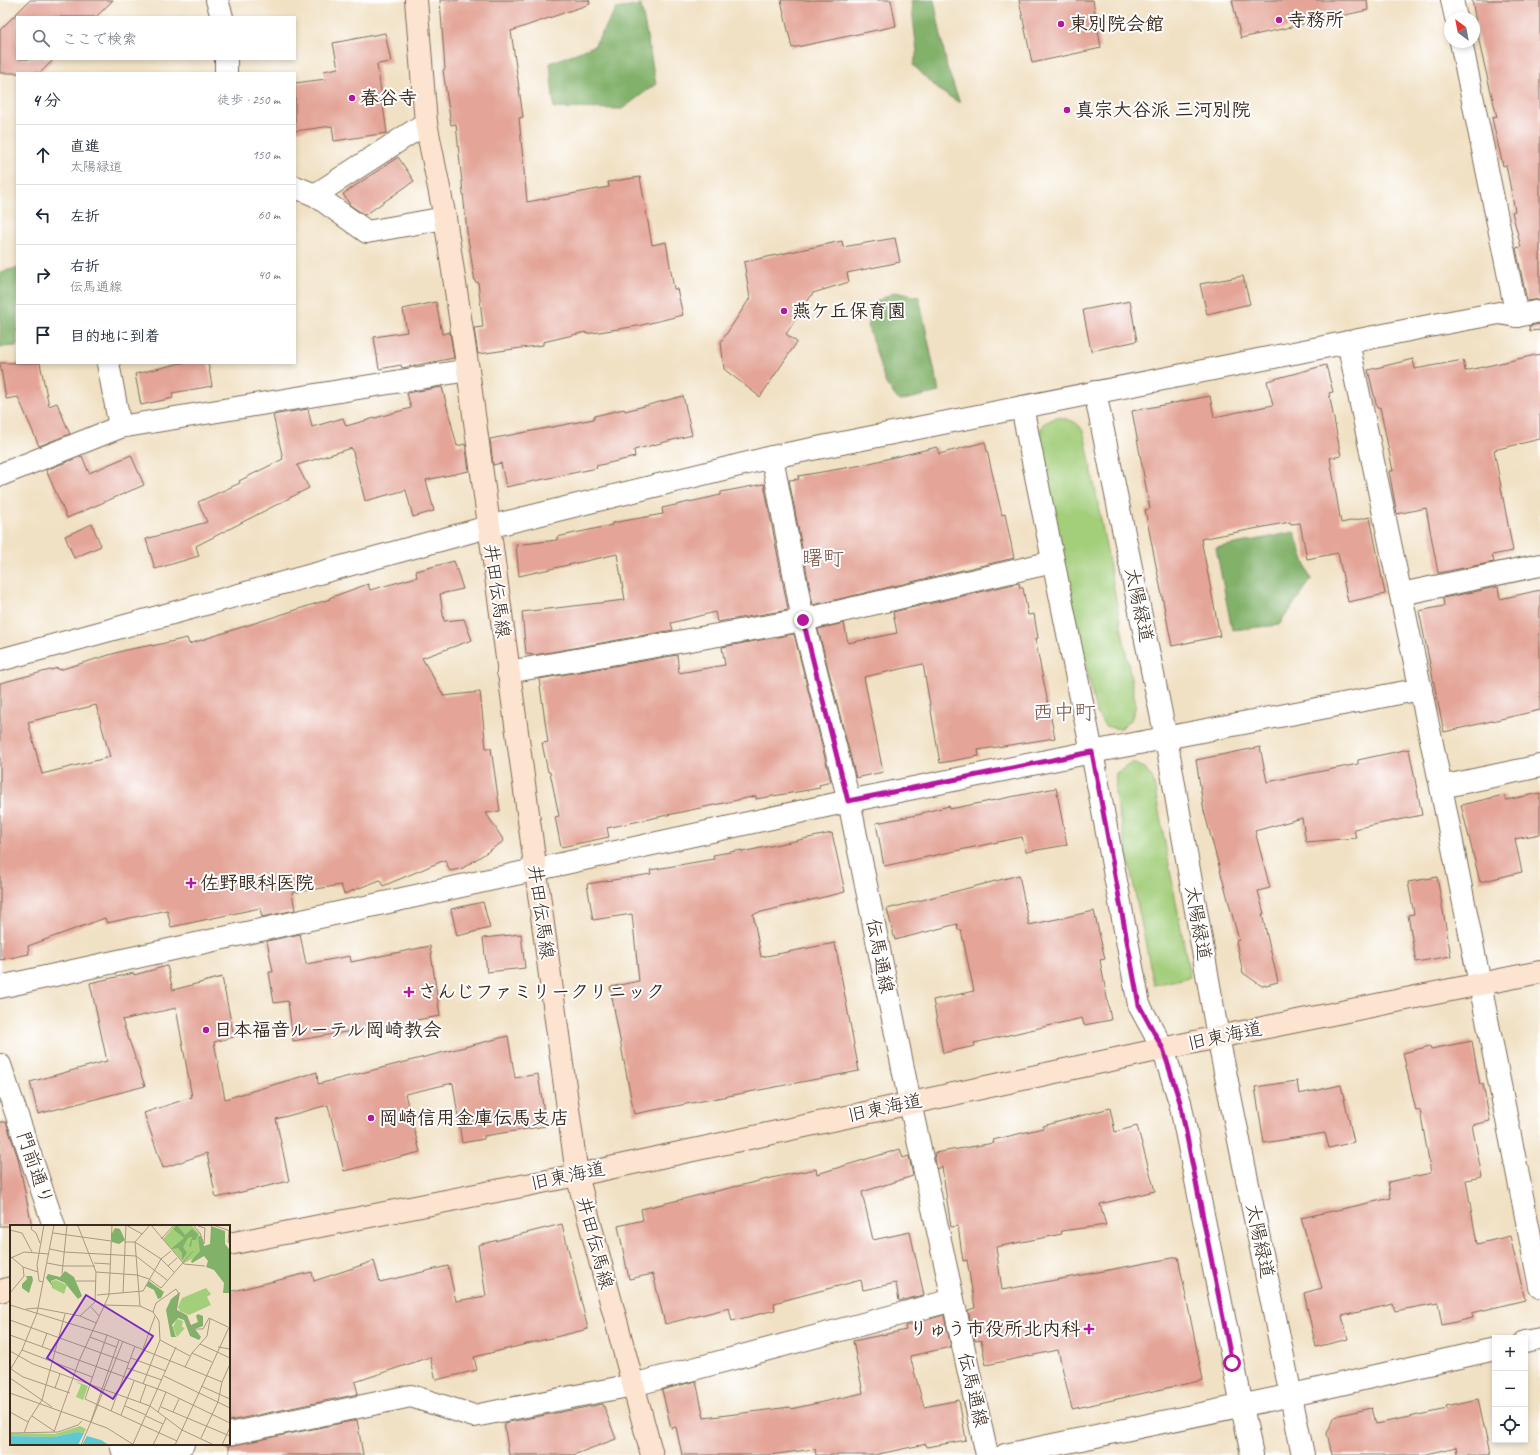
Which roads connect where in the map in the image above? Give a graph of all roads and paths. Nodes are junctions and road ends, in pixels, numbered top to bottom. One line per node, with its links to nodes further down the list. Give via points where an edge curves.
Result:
1 (217, 0): 5 (street)
2 (416, 0): 9 (street, 井田伝馬線)
3 (1452, 0): 4 (street)
4 (1455, 12)
5 (222, 16)
6 (1462, 48): 14 (street)
7 (226, 60): 8 (street)
8 (226, 72)
9 (426, 123): 11 (street); 12 (street, 井田伝馬線)
10 (296, 187): 11 (street)
11 (315, 195): 12 (street, via 367,232)
12 (445, 218): 17 (street, 井田伝馬線)
13 (1540, 311): 14 (street)
14 (1517, 316): 15 (street, via 1499,313)
15 (1348, 342): 18 (street); 26 (street)
16 (108, 364): 20 (street)
17 (468, 370): 20 (street); 23 (street, 井田伝馬線)
18 (1095, 392): 19 (street); 31 (street, 太陽緑道)
19 (1022, 407): 21 (street); 24 (street)
20 (120, 427): 22 (street)
21 (772, 457): 23 (street); 27 (street, 伝馬通線)
22 (0, 475)
23 (488, 528): 28 (street); 29 (street, 井田伝馬線)
24 (1054, 562): 27 (street); 32 (street)
25 (1540, 565): 26 (street)
26 (1401, 594): 30 (street)
27 (803, 620): 29 (street); 35 (street, 伝馬通線)
28 (0, 660)
29 (508, 672): 36 (street, 井田伝馬線)
30 (1421, 690): 31 (street); 34 (street)
31 (1166, 738): 32 (street); 40 (street, 太陽緑道)
32 (1092, 752): 35 (street); 41 (street, via 1139,1005)
33 (1540, 766): 34 (street)
34 (1441, 787): 38 (street)
35 (848, 801): 36 (street); 43 (street, 伝馬通線)
36 (535, 870): 39 (street); 44 (street, 井田伝馬線)
37 (1540, 972): 38 (street, 旧東海道)
38 (1480, 985): 40 (street, 旧東海道); 47 (street)
39 (0, 987)
40 (1218, 1037): 41 (street, 旧東海道); 55 (street, 太陽緑道)
41 (1163, 1049): 43 (street, 旧東海道); 56 (street, via 1180,1102)
42 (0, 1065): 45 (street, 門前通り)
43 (910, 1103): 44 (street, 旧東海道); 50 (street, 伝馬通線)
44 (577, 1175): 46 (street, 旧東海道); 54 (street, 井田伝馬線)
45 (54, 1225)
46 (230, 1244)
47 (1540, 1287)
48 (10, 1288): 49 (street)
49 (0, 1291)
50 (952, 1300): 54 (street); 63 (street, 伝馬通線)
51 (1540, 1339): 52 (street)
52 (1528, 1341)
53 (1492, 1350): 55 (street)
54 (633, 1385): 57 (street, via 474,1416 412,1396); 62 (street, 井田伝馬線)
55 (1292, 1395): 56 (street); 66 (street, 太陽緑道)
56 (1242, 1405): 64 (street); 65 (street)
57 (230, 1434)
58 (121, 1445): 60 (street)
59 (179, 1445): 61 (street)
60 (124, 1455)
61 (137, 1455)
62 (652, 1455)
63 (987, 1455)
64 (1005, 1455)
65 (1252, 1455)
66 (1303, 1455)

